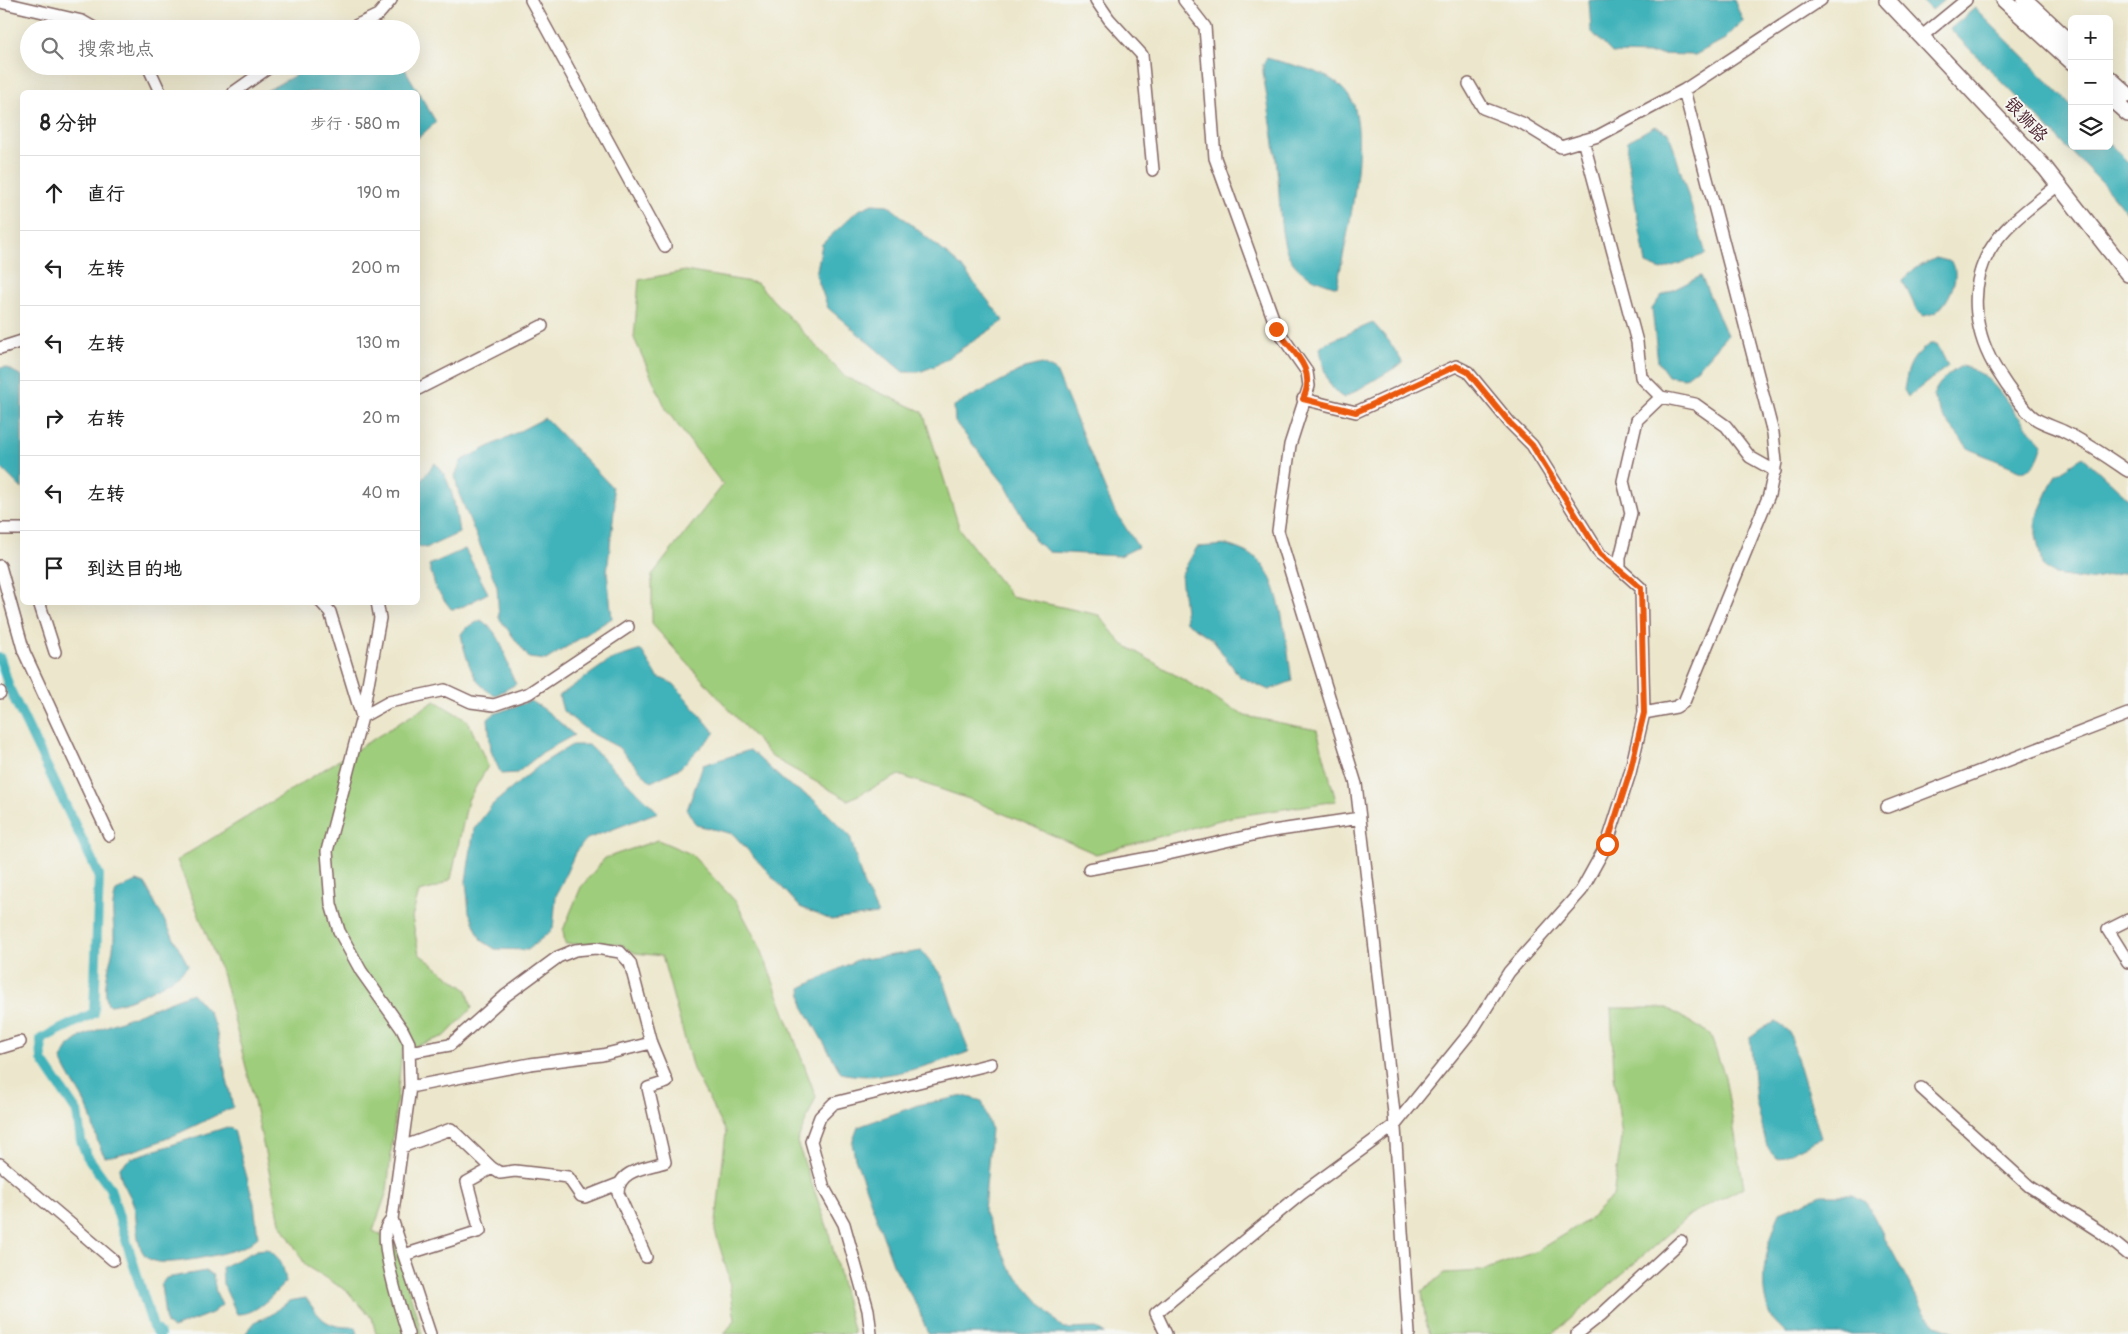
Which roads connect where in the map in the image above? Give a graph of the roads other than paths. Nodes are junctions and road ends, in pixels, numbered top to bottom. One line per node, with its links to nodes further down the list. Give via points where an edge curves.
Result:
1 (391, 0): 12 (street, via 378,15)
2 (531, 0): 29 (street)
3 (1096, 0): 27 (street, via 1142,55)
4 (1184, 0): 36 (street, via 1204,27 1216,158 1276,329 1308,372 1309,386)
5 (1821, 0): 22 (street)
6 (1887, 0): 13 (main road, 银狮路)
7 (1966, 0): 13 (street)
8 (2004, 0): 15 (main road)
9 (2025, 0): 14 (main road)
10 (0, 2): 11 (street)
11 (78, 20)
12 (368, 20)
13 (1922, 36): 28 (main road, 银狮路)
14 (2068, 40)
15 (2070, 60)
16 (152, 75): 20 (street)
17 (258, 75): 21 (street)
18 (2113, 82): 23 (main road)
19 (1469, 84): 26 (street, via 1483,108 1522,123 1561,147)
20 (159, 90)
21 (237, 90)
22 (1684, 90): 26 (street, via 1598,136); 37 (street, via 1773,433)
23 (2128, 95)
24 (2113, 101): 25 (main road)
25 (2128, 114)
26 (1584, 140): 35 (street, via 1637,342 1641,376)
27 (1153, 170)
28 (2058, 185): 30 (main road, 银狮路); 38 (street, via 2006,229 1990,250 1980,274 1976,299 1978,325 1985,352 2034,419 2064,432)
29 (665, 246)
30 (2128, 274)
31 (542, 326): 34 (street)
32 (20, 342): 33 (street)
33 (0, 348)
34 (420, 387)
35 (1661, 396): 37 (street, via 1695,404 1726,426 1750,457); 42 (street, via 1637,420 1624,480 1631,513)
36 (1303, 399): 42 (street, via 1356,412 1456,366 1468,372 1532,445 1600,554); 52 (street, via 1290,444 1278,531 1356,784)
37 (1774, 471): 48 (street, via 1769,495 1684,702 1676,707)
38 (2128, 471)
39 (0, 529): 40 (street)
40 (20, 530)
41 (0, 566): 53 (street, via 24,652)
42 (1620, 570): 48 (street, via 1641,588)
43 (40, 605): 47 (street)
44 (323, 605): 50 (street, via 330,612)
45 (378, 605): 50 (street, via 380,618)
46 (628, 627): 50 (street, via 529,694 494,705 471,702 445,690 389,702)
47 (54, 652)
48 (1644, 713): 64 (street, via 1630,772 1607,844 1582,891 1510,972 1473,1029)
49 (2128, 714): 51 (street)
50 (362, 717): 60 (street, via 327,851 331,904 343,939 360,970 402,1029)
51 (1887, 807)
52 (1360, 818): 54 (street, via 1266,832); 64 (street)
53 (109, 835)
54 (1089, 869)
55 (2128, 920): 56 (street, via 2108,930)
56 (2128, 962)
57 (20, 1042): 59 (street)
58 (650, 1042): 60 (street, via 630,962 620,952 596,948 575,950 558,957 506,996 450,1045); 62 (street, via 602,1054); 68 (street, via 667,1082 648,1088 665,1162 624,1175)
59 (0, 1048)
60 (410, 1052): 62 (street)
61 (992, 1064): 77 (street, via 834,1103 820,1116 811,1141 824,1188 844,1224 868,1310)
62 (410, 1087): 65 (street)
63 (1921, 1088): 71 (street, via 2029,1186 2102,1233)
64 (1395, 1125): 78 (street, via 1301,1194 1156,1314); 79 (street)
65 (402, 1146): 67 (street, via 450,1129); 69 (street)
66 (0, 1164): 74 (street)
67 (492, 1168): 68 (street, via 500,1173 515,1170 568,1177 585,1197); 72 (street, via 467,1182 480,1231)
68 (618, 1184): 73 (street, via 618,1193)
69 (392, 1219): 72 (street); 75 (street, via 386,1228 387,1250)
70 (1681, 1241): 80 (street)
71 (2128, 1254)
72 (404, 1255): 76 (street)
73 (646, 1257)
74 (113, 1260)
75 (408, 1334)
76 (430, 1334)
77 (871, 1334)
78 (1166, 1334)
79 (1408, 1334)
80 (1577, 1334)

